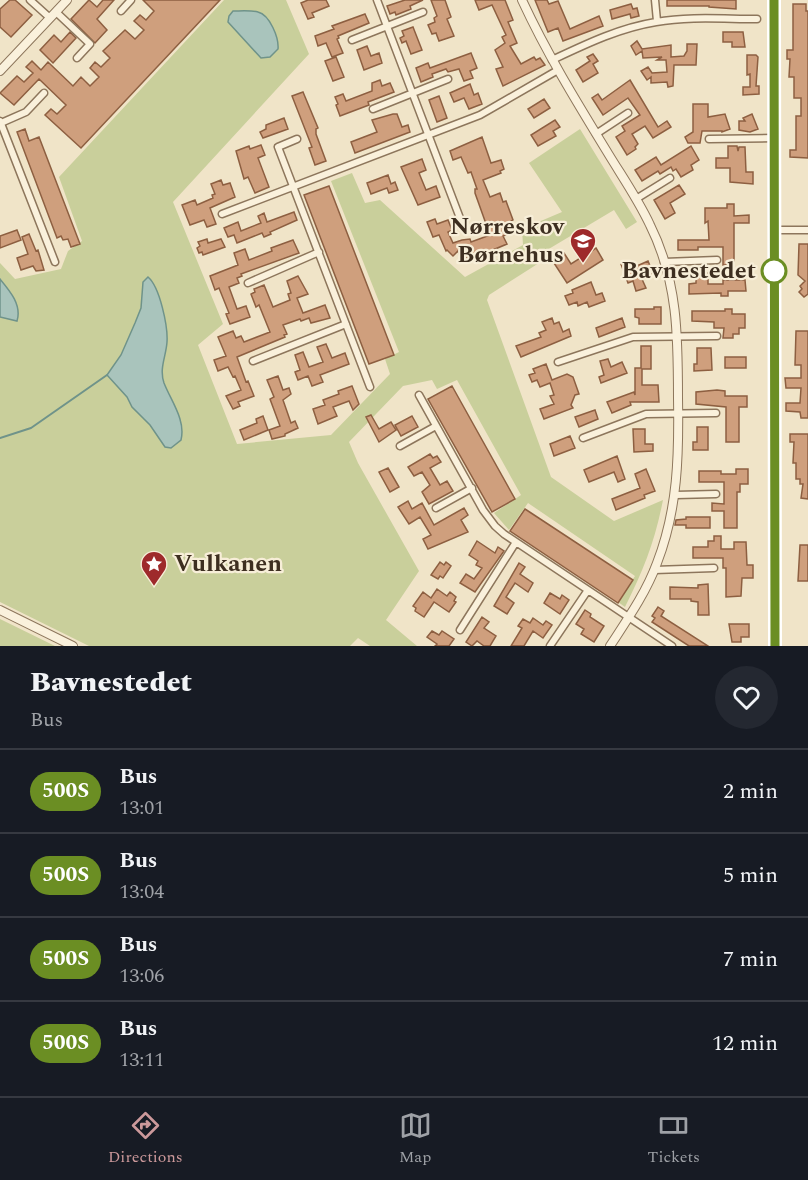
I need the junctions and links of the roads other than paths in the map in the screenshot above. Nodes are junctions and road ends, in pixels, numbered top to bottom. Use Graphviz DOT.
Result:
graph roads {
  1 [pos="30,0"];
  2 [pos="67,0"];
  3 [pos="131,0"];
  4 [pos="377,0"];
  5 [pos="522,0"];
  6 [pos="655,0"];
  7 [pos="774,0"];
  8 [pos="121,11"];
  9 [pos="423,12"];
  10 [pos="53,15"];
  11 [pos="758,19"];
  12 [pos="657,21"];
  13 [pos="387,26"];
  14 [pos="352,39"];
  15 [pos="76,58"];
  16 [pos="552,60"];
  17 [pos="558,70"];
  18 [pos="0,71"];
  19 [pos="448,79"];
  20 [pos="44,93"];
  21 [pos="412,93"];
  22 [pos="373,109"];
  23 [pos="628,113"];
  24 [pos="0,122"];
  25 [pos="428,134"];
  26 [pos="596,134"];
  27 [pos="774,138"];
  28 [pos="297,139"];
  29 [pos="710,139"];
  30 [pos="8,142"];
  31 [pos="0,145"];
  32 [pos="670,178"];
  33 [pos="293,187"];
  34 [pos="636,199"];
  35 [pos="222,214"];
  36 [pos="463,226"];
  37 [pos="773,230"];
  38 [pos="808,230"];
  39 [pos="319,252"];
  40 [pos="717,260"];
  41 [pos="664,261"];
  42 [pos="56,262"];
  43 [pos="248,283"];
  44 [pos="346,324"];
  45 [pos="678,335"];
  46 [pos="717,336"];
  47 [pos="253,361"];
  48 [pos="558,362"];
  49 [pos="370,387"];
  50 [pos="419,395"];
  51 [pos="716,413"];
  52 [pos="679,414"];
  53 [pos="436,426"];
  54 [pos="582,438"];
  55 [pos="400,446"];
  56 [pos="472,488"];
  57 [pos="716,494"];
  58 [pos="676,495"];
  59 [pos="436,508"];
  60 [pos="516,542"];
  61 [pos="714,568"];
  62 [pos="654,570"];
  63 [pos="588,590"];
  64 [pos="0,610"];
  65 [pos="628,617"];
  66 [pos="460,630"];
  67 [pos="669,645"];
  68 [pos="74,646"];
  69 [pos="550,646"];
  70 [pos="610,646"];
  71 [pos="775,646"];
  1 -- 10 [label="street"];
  2 -- 10 [label="street"];
  3 -- 8 [label="street"];
  4 -- 13 [label="street"];
  5 -- 16 [label="street"];
  6 -- 12 [label="street"];
  7 -- 27 [label="street"];
  9 -- 13 [label="street"];
  10 -- 15 [label="street"];
  10 -- 18 [label="street"];
  11 -- 12 [label="street"];
  12 -- 16 [label="street"];
  13 -- 14 [label="street"];
  13 -- 21 [label="street"];
  16 -- 17 [label="street"];
  17 -- 25 [label="street"];
  17 -- 26 [label="street"];
  19 -- 21 [label="street"];
  20 -- 24 [label="street"];
  21 -- 22 [label="street"];
  21 -- 25 [label="street"];
  23 -- 26 [label="street"];
  24 -- 30 [label="street"];
  25 -- 33 [label="street"];
  25 -- 36 [label="street"];
  26 -- 34 [label="street"];
  27 -- 29 [label="street"];
  27 -- 37 [label="street"];
  28 -- 33 [label="street"];
  30 -- 31 [label="street"];
  30 -- 42 [label="street"];
  32 -- 34 [label="street"];
  33 -- 35 [label="street"];
  33 -- 39 [label="street"];
  34 -- 41 [label="street"];
  37 -- 38 [label="street"];
  37 -- 71 [label="street"];
  39 -- 43 [label="street"];
  39 -- 44 [label="street"];
  40 -- 41 [label="street"];
  41 -- 45 [label="street"];
  44 -- 47 [label="street"];
  44 -- 49 [label="street"];
  45 -- 46 [label="street"];
  45 -- 48 [label="street"];
  45 -- 52 [label="street"];
  50 -- 53 [label="street"];
  51 -- 52 [label="street"];
  52 -- 54 [label="street"];
  52 -- 58 [label="street"];
  53 -- 55 [label="street"];
  53 -- 56 [label="street"];
  56 -- 59 [label="street"];
  56 -- 60 [label="street"];
  57 -- 58 [label="street"];
  58 -- 62 [label="street"];
  60 -- 63 [label="street"];
  60 -- 66 [label="street"];
  61 -- 62 [label="street"];
  62 -- 65 [label="street"];
  63 -- 65 [label="street"];
  63 -- 69 [label="street"];
  64 -- 68 [label="street"];
  65 -- 67 [label="street"];
  65 -- 70 [label="street"];
}
